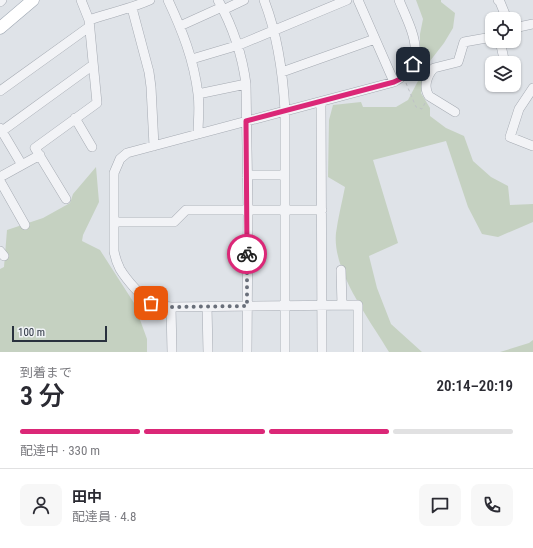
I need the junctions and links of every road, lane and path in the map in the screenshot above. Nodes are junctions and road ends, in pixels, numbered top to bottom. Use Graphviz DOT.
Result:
graph roads {
  1 [pos="2,0"];
  2 [pos="34,0"];
  3 [pos="81,0"];
  4 [pos="150,0"];
  5 [pos="168,0"];
  6 [pos="244,0"];
  7 [pos="264,0"];
  8 [pos="347,0"];
  9 [pos="358,0"];
  10 [pos="399,0"];
  11 [pos="498,0"];
  12 [pos="0,2"];
  13 [pos="221,6"];
  14 [pos="132,8"];
  15 [pos="504,12"];
  16 [pos="89,23"];
  17 [pos="533,24"];
  18 [pos="180,26"];
  19 [pos="521,27"];
  20 [pos="0,28"];
  21 [pos="275,31"];
  22 [pos="485,38"];
  23 [pos="375,39"];
  24 [pos="239,45"];
  25 [pos="192,59"];
  26 [pos="93,65"];
  27 [pos="282,72"];
  28 [pos="404,77"];
  29 [pos="394,82"];
  30 [pos="246,84"];
  31 [pos="533,88"];
  32 [pos="0,91"];
  33 [pos="198,94"];
  34 [pos="429,96"];
  35 [pos="322,102"];
  36 [pos="285,111"];
  37 [pos="455,112"];
  38 [pos="75,118"];
  39 [pos="246,121"];
  40 [pos="1,129"];
  41 [pos="198,134"];
  42 [pos="154,146"];
  43 [pos="533,146"];
  44 [pos="92,147"];
  45 [pos="40,155"];
  46 [pos="22,165"];
  47 [pos="247,175"];
  48 [pos="285,175"];
  49 [pos="0,177"];
  50 [pos="0,181"];
  51 [pos="66,199"];
  52 [pos="248,210"];
  53 [pos="285,210"];
  54 [pos="322,210"];
  55 [pos="114,222"];
  56 [pos="25,225"];
  57 [pos="341,270"];
  58 [pos="342,305"];
  59 [pos="207,306"];
  60 [pos="247,306"];
  61 [pos="285,306"];
  62 [pos="322,306"];
  63 [pos="171,307"];
  64 [pos="172,352"];
  65 [pos="208,352"];
  66 [pos="247,352"];
  67 [pos="285,352"];
  68 [pos="322,352"];
  69 [pos="358,352"];
  1 -- 12 [label="street"];
  2 -- 20 [label="main road"];
  3 -- 16 [label="street"];
  4 -- 14 [label="street"];
  5 -- 18 [label="street"];
  6 -- 13 [label="street"];
  7 -- 21 [label="street"];
  8 -- 21 [label="street"];
  9 -- 23 [label="street"];
  10 -- 28 [label="street"];
  11 -- 15 [label="street"];
  13 -- 18 [label="street"];
  13 -- 24 [label="street"];
  14 -- 16 [label="street"];
  14 -- 42 [label="street"];
  16 -- 26 [label="street"];
  16 -- 32 [label="street"];
  17 -- 19 [label="street"];
  18 -- 25 [label="street"];
  21 -- 24 [label="street"];
  21 -- 27 [label="street"];
  22 -- 34 [label="street"];
  23 -- 27 [label="street"];
  23 -- 29 [label="street"];
  24 -- 25 [label="street"];
  24 -- 30 [label="street"];
  25 -- 33 [label="street"];
  26 -- 38 [label="street"];
  26 -- 40 [label="street"];
  27 -- 36 [label="street"];
  28 -- 29 [label="street"];
  28 -- 34 [label="path"];
  29 -- 35 [label="street"];
  30 -- 33 [label="street"];
  30 -- 39 [label="street"];
  31 -- 43 [label="street"];
  33 -- 41 [label="street"];
  34 -- 37 [label="street"];
  35 -- 36 [label="street"];
  35 -- 54 [label="street"];
  36 -- 39 [label="street"];
  36 -- 48 [label="street"];
  38 -- 44 [label="street"];
  38 -- 45 [label="street"];
  39 -- 41 [label="street"];
  39 -- 47 [label="street"];
  40 -- 46 [label="street"];
  41 -- 42 [label="street"];
  42 -- 55 [label="street"];
  45 -- 46 [label="street"];
  45 -- 51 [label="street"];
  46 -- 49 [label="street"];
  47 -- 48 [label="street"];
  47 -- 52 [label="street"];
  48 -- 53 [label="street"];
  50 -- 56 [label="street"];
  52 -- 53 [label="street"];
  52 -- 55 [label="street"];
  52 -- 60 [label="street"];
  53 -- 54 [label="street"];
  53 -- 61 [label="street"];
  54 -- 62 [label="street"];
  55 -- 63 [label="street"];
  57 -- 58 [label="street"];
  58 -- 62 [label="street"];
  58 -- 69 [label="street"];
  59 -- 60 [label="street"];
  59 -- 63 [label="street"];
  59 -- 65 [label="street"];
  60 -- 61 [label="street"];
  60 -- 66 [label="street"];
  61 -- 62 [label="street"];
  61 -- 67 [label="street"];
  62 -- 68 [label="street"];
  63 -- 64 [label="street"];
}
